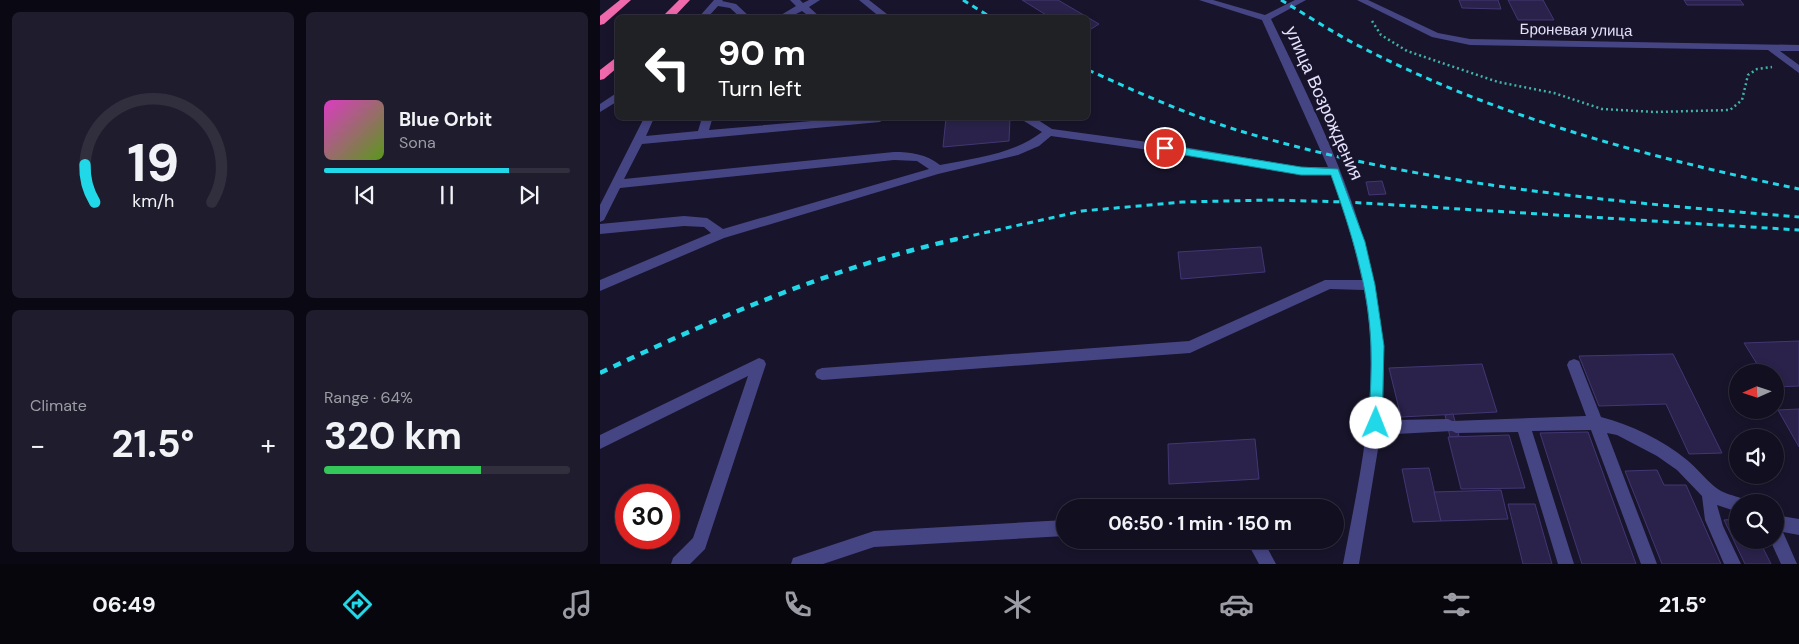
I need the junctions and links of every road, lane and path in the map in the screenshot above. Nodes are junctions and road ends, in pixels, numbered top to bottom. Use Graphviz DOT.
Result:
graph roads {
  1 [pos="626,0"];
  2 [pos="685,0"];
  3 [pos="794,0"];
  4 [pos="816,0"];
  5 [pos="863,0"];
  6 [pos="1203,0"];
  7 [pos="1302,0"];
  8 [pos="1361,0"];
  9 [pos="718,2"];
  10 [pos="1372,5"];
  11 [pos="803,6"];
  12 [pos="669,15"];
  13 [pos="705,15"];
  14 [pos="744,15"];
  15 [pos="786,15"];
  16 [pos="814,15"];
  17 [pos="884,15"];
  18 [pos="1266,18"];
  19 [pos="600,22"];
  20 [pos="1771,48"];
  21 [pos="1799,48"];
  22 [pos="615,63"];
  23 [pos="1796,67"];
  24 [pos="600,76"];
  25 [pos="615,97"];
  26 [pos="600,109"];
  27 [pos="648,120"];
  28 [pos="707,120"];
  29 [pos="827,120"];
  30 [pos="1031,120"];
  31 [pos="779,122"];
  32 [pos="1049,132"];
  33 [pos="702,134"];
  34 [pos="638,140"];
  35 [pos="938,170"];
  36 [pos="1335,172"];
  37 [pos="616,184"];
  38 [pos="600,217"];
  39 [pos="600,229"];
  40 [pos="721,234"];
  41 [pos="1370,285"];
  42 [pos="600,286"];
  43 [pos="1574,365"];
  44 [pos="822,374"];
  45 [pos="1376,423"];
  46 [pos="1596,423"];
  47 [pos="1523,425"];
  48 [pos="600,442"];
  49 [pos="1710,493"];
  50 [pos="1729,502"];
  51 [pos="1784,524"];
  52 [pos="1799,527"];
  53 [pos="1056,529"];
  54 [pos="1259,549"];
  55 [pos="1782,549"];
  56 [pos="679,564"];
  57 [pos="799,564"];
  58 [pos="1268,564"];
  59 [pos="1351,564"];
  60 [pos="1566,564"];
  61 [pos="1650,564"];
  62 [pos="1733,564"];
  63 [pos="1789,564"];
  1 -- 19 [label="highway"];
  2 -- 12 [label="highway"];
  3 -- 11 [label="street"];
  4 -- 11 [label="street"];
  5 -- 17 [label="street"];
  6 -- 18 [label="street, улица Возрождения"];
  7 -- 18 [label="street"];
  8 -- 10 [label="street, Броневая улица"];
  9 -- 13 [label="street"];
  9 -- 14 [label="street"];
  10 -- 20 [label="street, Броневая улица"];
  10 -- 23 [label="path"];
  11 -- 15 [label="street"];
  11 -- 16 [label="street"];
  18 -- 36 [label="street, улица Возрождения"];
  20 -- 21 [label="street, Броневая улица"];
  20 -- 23 [label="street"];
  22 -- 24 [label="highway"];
  25 -- 26 [label="street"];
  27 -- 34 [label="street"];
  28 -- 33 [label="street"];
  29 -- 31 [label="street"];
  30 -- 32 [label="street"];
  31 -- 33 [label="street"];
  32 -- 35 [label="street"];
  32 -- 36 [label="street"];
  33 -- 34 [label="street"];
  34 -- 37 [label="street"];
  35 -- 37 [label="street"];
  35 -- 40 [label="street"];
  36 -- 41 [label="street, улица Возрождения"];
  37 -- 38 [label="street"];
  39 -- 40 [label="street"];
  40 -- 42 [label="street"];
  41 -- 44 [label="street"];
  41 -- 45 [label="street, улица Возрождения"];
  43 -- 46 [label="street"];
  45 -- 47 [label="street"];
  45 -- 59 [label="street, улица Возрождения"];
  46 -- 47 [label="street"];
  46 -- 49 [label="street"];
  46 -- 61 [label="street"];
  47 -- 60 [label="street"];
  48 -- 56 [label="street"];
  49 -- 50 [label="street"];
  49 -- 62 [label="street"];
  51 -- 52 [label="street"];
  53 -- 57 [label="street"];
  54 -- 58 [label="street"];
  55 -- 63 [label="street"];
}
